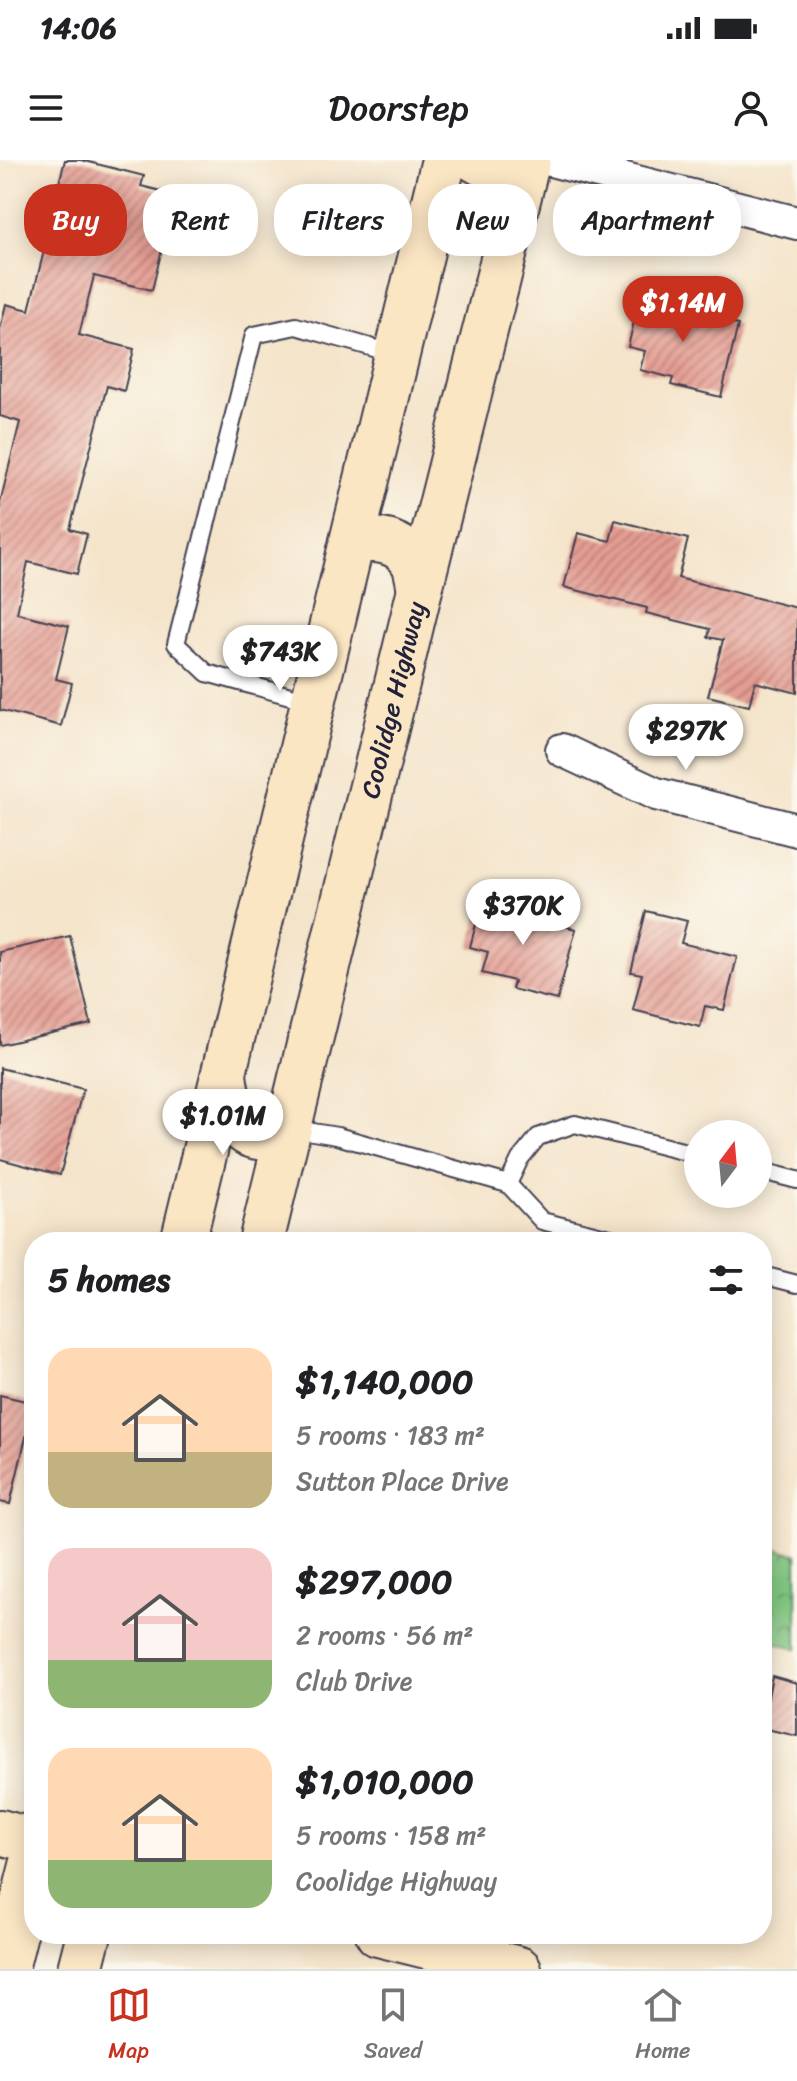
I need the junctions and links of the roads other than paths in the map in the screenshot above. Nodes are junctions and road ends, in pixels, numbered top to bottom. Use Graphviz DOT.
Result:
graph roads {
  1 [pos="444,160"];
  2 [pos="476,160"];
  3 [pos="525,160"];
  4 [pos="551,160"];
  5 [pos="797,223"];
  6 [pos="397,355"];
  7 [pos="352,542"];
  8 [pos="420,589"];
  9 [pos="313,703"];
  10 [pos="562,750"];
  11 [pos="797,830"];
  12 [pos="224,1075"];
  13 [pos="289,1128"];
  14 [pos="684,1151"];
  15 [pos="772,1174"];
  16 [pos="797,1180"];
  17 [pos="508,1184"];
  18 [pos="185,1232"];
  19 [pos="263,1232"];
  20 [pos="586,1232"];
  21 [pos="772,1278"];
  22 [pos="797,1284"];
  23 [pos="0,1832"];
  24 [pos="24,1838"];
  25 [pos="24,1898"];
  26 [pos="86,1944"];
  27 [pos="438,1944"];
  28 [pos="505,1955"];
  29 [pos="6,1969"];
  30 [pos="80,1969"];
  1 -- 6 [label="main road"];
  2 -- 3 [label="main road"];
  3 -- 8 [label="main road, Coolidge Highway"];
  4 -- 5 [label="street"];
  6 -- 7 [label="main road"];
  6 -- 9 [label="lane"];
  7 -- 8 [label="main road"];
  7 -- 9 [label="main road"];
  8 -- 13 [label="main road, Coolidge Highway"];
  9 -- 12 [label="main road"];
  10 -- 11 [label="street"];
  12 -- 13 [label="main road"];
  12 -- 18 [label="main road"];
  13 -- 17 [label="lane"];
  13 -- 19 [label="main road, Coolidge Highway"];
  14 -- 17 [label="lane"];
  15 -- 16 [label="lane"];
  17 -- 20 [label="lane"];
  21 -- 22 [label="lane"];
  23 -- 24 [label="main road"];
  25 -- 29 [label="main road"];
  26 -- 30 [label="main road"];
  27 -- 28 [label="main road"];
}
